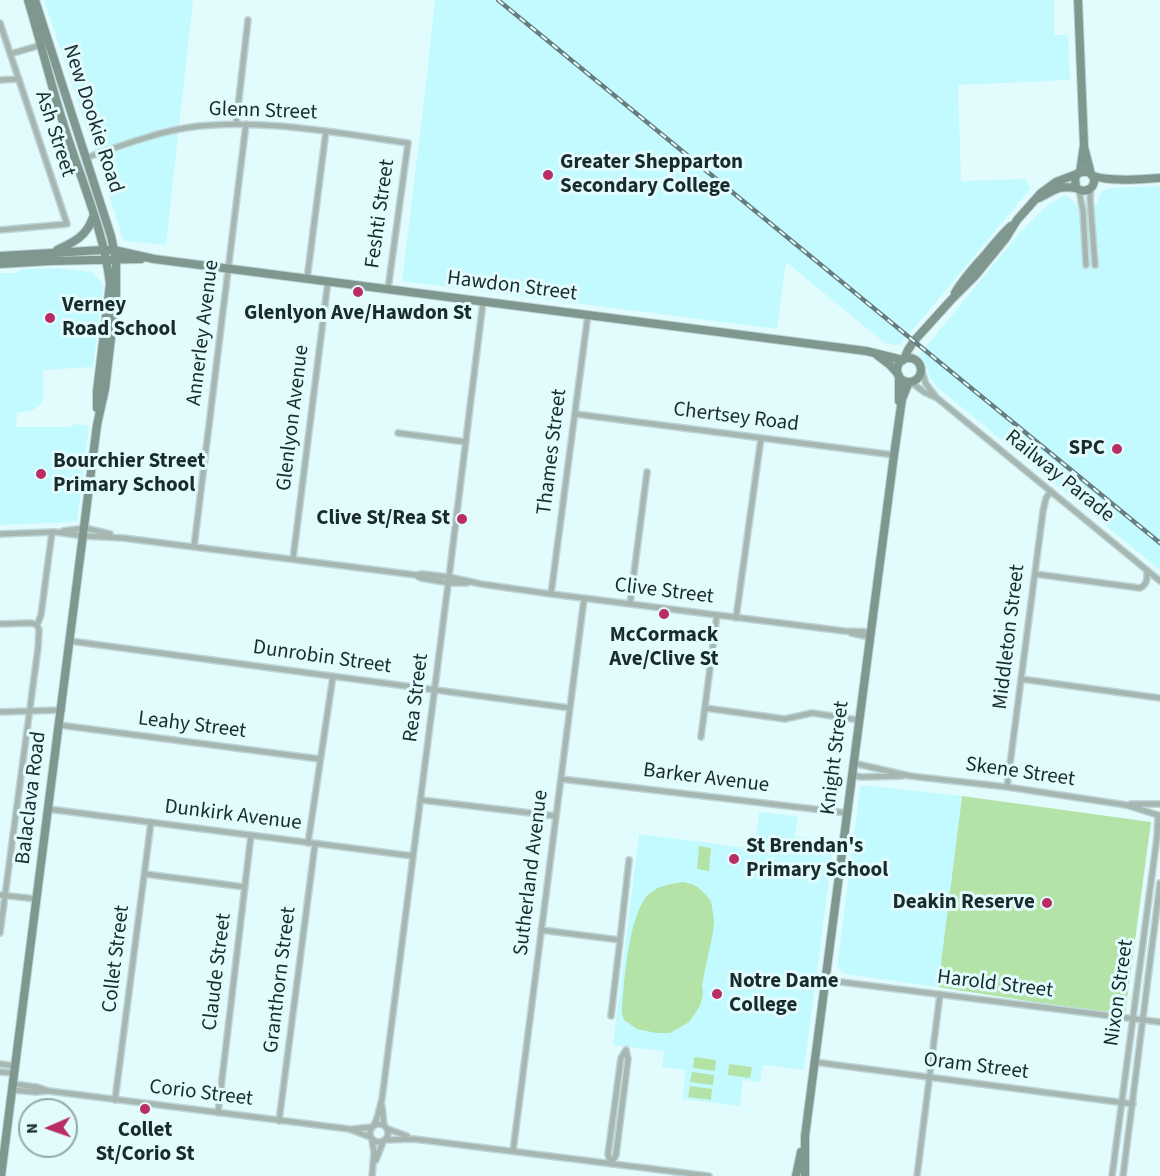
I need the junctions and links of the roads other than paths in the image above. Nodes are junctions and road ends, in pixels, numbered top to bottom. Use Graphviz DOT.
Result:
graph roads {
  1 [pos="27,0"];
  2 [pos="35,0"];
  3 [pos="1078,0"];
  4 [pos="248,20"];
  5 [pos="0,23"];
  6 [pos="44,45"];
  7 [pos="10,54"];
  8 [pos="19,79"];
  9 [pos="0,80"];
  10 [pos="236,124"];
  11 [pos="246,124"];
  12 [pos="326,131"];
  13 [pos="408,143"];
  14 [pos="1084,146"];
  15 [pos="85,158"];
  16 [pos="1079,173"];
  17 [pos="1092,175"];
  18 [pos="1160,178"];
  19 [pos="1120,179"];
  20 [pos="1092,187"];
  21 [pos="1078,189"];
  22 [pos="1033,202"];
  23 [pos="93,216"];
  24 [pos="0,230"];
  25 [pos="103,250"];
  26 [pos="114,250"];
  27 [pos="50,253"];
  28 [pos="0,256"];
  29 [pos="154,259"];
  30 [pos="105,260"];
  31 [pos="116,260"];
  32 [pos="0,264"];
  33 [pos="1086,265"];
  34 [pos="1095,265"];
  35 [pos="228,268"];
  36 [pos="307,279"];
  37 [pos="328,281"];
  38 [pos="388,289"];
  39 [pos="483,302"];
  40 [pos="588,315"];
  41 [pos="925,330"];
  42 [pos="866,351"];
  43 [pos="904,359"];
  44 [pos="918,363"];
  45 [pos="899,375"];
  46 [pos="910,382"];
  47 [pos="937,398"];
  48 [pos="575,414"];
  49 [pos="898,421"];
  50 [pos="97,425"];
  51 [pos="398,433"];
  52 [pos="761,438"];
  53 [pos="466,442"];
  54 [pos="894,455"];
  55 [pos="647,472"];
  56 [pos="1051,491"];
  57 [pos="53,532"];
  58 [pos="84,532"];
  59 [pos="0,534"];
  60 [pos="194,547"];
  61 [pos="292,560"];
  62 [pos="1147,570"];
  63 [pos="1035,574"];
  64 [pos="449,580"];
  65 [pos="1160,581"];
  66 [pos="551,594"];
  67 [pos="584,598"];
  68 [pos="630,604"];
  69 [pos="717,615"];
  70 [pos="736,618"];
  71 [pos="0,624"];
  72 [pos="37,626"];
  73 [pos="870,634"];
  74 [pos="70,641"];
  75 [pos="333,676"];
  76 [pos="1022,680"];
  77 [pos="435,690"];
  78 [pos="1160,698"];
  79 [pos="570,708"];
  80 [pos="705,708"];
  81 [pos="62,710"];
  82 [pos="30,711"];
  83 [pos="0,712"];
  84 [pos="859,720"];
  85 [pos="59,725"];
  86 [pos="701,737"];
  87 [pos="320,759"];
  88 [pos="853,763"];
  89 [pos="852,776"];
  90 [pos="910,776"];
  91 [pos="561,779"];
  92 [pos="1007,788"];
  93 [pos="421,800"];
  94 [pos="1160,803"];
  95 [pos="1126,804"];
  96 [pos="48,809"];
  97 [pos="847,813"];
  98 [pos="556,816"];
  99 [pos="1159,816"];
  100 [pos="151,822"];
  101 [pos="251,835"];
  102 [pos="311,843"];
  103 [pos="413,856"];
  104 [pos="629,860"];
  105 [pos="145,874"];
  106 [pos="1160,883"];
  107 [pos="244,887"];
  108 [pos="2,895"];
  109 [pos="37,899"];
  110 [pos="541,930"];
  111 [pos="0,933"];
  112 [pos="620,940"];
  113 [pos="825,980"];
  114 [pos="940,994"];
  115 [pos="611,1016"];
  116 [pos="1133,1019"];
  117 [pos="1142,1020"];
  118 [pos="1160,1022"];
  119 [pos="814,1062"];
  120 [pos="0,1064"];
  121 [pos="15,1069"];
  122 [pos="0,1072"];
  123 [pos="930,1077"];
  124 [pos="12,1087"];
  125 [pos="382,1099"];
  126 [pos="115,1100"];
  127 [pos="1122,1102"];
  128 [pos="1133,1104"];
  129 [pos="218,1113"];
  130 [pos="279,1121"];
  131 [pos="373,1126"];
  132 [pos="386,1127"];
  133 [pos="349,1130"];
  134 [pos="805,1136"];
  135 [pos="371,1138"];
  136 [pos="414,1138"];
  137 [pos="384,1141"];
  138 [pos="513,1151"];
  139 [pos="611,1164"];
  140 [pos="1,1171"];
  141 [pos="373,1173"];
  142 [pos="709,1176"];
  143 [pos="796,1176"];
  144 [pos="805,1176"];
  145 [pos="917,1176"];
  146 [pos="1112,1176"];
  147 [pos="1123,1176"];
  1 -- 6 [label="street, New Dookie Road"];
  2 -- 6 [label="street, New Dookie Road"];
  3 -- 14 [label="street"];
  4 -- 10 [label="street"];
  5 -- 7 [label="street, Ash Street"];
  6 -- 7 [label="street"];
  6 -- 15 [label="street, New Dookie Road"];
  6 -- 23 [label="street, New Dookie Road"];
  7 -- 8 [label="street, Ash Street"];
  8 -- 9 [label="street"];
  8 -- 24 [label="street, Ash Street"];
  10 -- 11 [label="street, Glenn Street"];
  10 -- 15 [label="street, Glenn Street"];
  11 -- 12 [label="street, Glenn Street"];
  11 -- 35 [label="street, Annerley Avenue"];
  12 -- 13 [label="street, Glenn Street"];
  12 -- 36 [label="street"];
  13 -- 38 [label="street, Feshti Street"];
  14 -- 16 [label="street"];
  14 -- 17 [label="street"];
  15 -- 26 [label="street, New Dookie Road"];
  16 -- 17 [label="street"];
  16 -- 21 [label="street"];
  16 -- 22 [label="street"];
  17 -- 19 [label="street"];
  17 -- 20 [label="street"];
  18 -- 19 [label="street"];
  19 -- 20 [label="street"];
  20 -- 21 [label="street"];
  20 -- 34 [label="street"];
  21 -- 22 [label="street"];
  21 -- 33 [label="street"];
  22 -- 41 [label="street"];
  23 -- 25 [label="street, New Dookie Road"];
  23 -- 27 [label="street"];
  25 -- 26 [label="street, Hawdon Street"];
  25 -- 27 [label="street, Hawdon Street"];
  25 -- 30 [label="street, New Dookie Road"];
  26 -- 29 [label="street, Hawdon Street"];
  26 -- 31 [label="street, New Dookie Road"];
  27 -- 28 [label="street, Hawdon Street"];
  29 -- 31 [label="street, Hawdon Street"];
  29 -- 35 [label="street, Hawdon Street"];
  30 -- 31 [label="street, Hawdon Street"];
  30 -- 32 [label="street, Hawdon Street"];
  30 -- 50 [label="street, Balaclava Road"];
  31 -- 50 [label="street, Balaclava Road"];
  35 -- 36 [label="street, Hawdon Street"];
  35 -- 60 [label="street, Annerley Avenue"];
  36 -- 37 [label="street, Hawdon Street"];
  37 -- 38 [label="street, Hawdon Street"];
  37 -- 61 [label="street, Glenlyon Avenue"];
  38 -- 39 [label="street, Hawdon Street"];
  39 -- 40 [label="street, Hawdon Street"];
  39 -- 53 [label="street, Rea Street"];
  40 -- 42 [label="street, Hawdon Street"];
  40 -- 48 [label="street, Thames Street"];
  41 -- 43 [label="street"];
  41 -- 44 [label="street"];
  42 -- 43 [label="street, Hawdon Street"];
  42 -- 45 [label="street, Hawdon Street"];
  43 -- 44 [label="street"];
  43 -- 45 [label="street"];
  44 -- 46 [label="street"];
  44 -- 47 [label="street, Railway Parade"];
  45 -- 46 [label="street"];
  45 -- 49 [label="street, Knight Street"];
  46 -- 47 [label="street, Railway Parade"];
  46 -- 49 [label="street, Knight Street"];
  47 -- 56 [label="street, Railway Parade"];
  48 -- 52 [label="street, Chertsey Road"];
  48 -- 66 [label="street, Thames Street"];
  49 -- 54 [label="street, Knight Street"];
  50 -- 58 [label="street, Balaclava Road"];
  51 -- 53 [label="street"];
  52 -- 54 [label="street, Chertsey Road"];
  52 -- 70 [label="street"];
  53 -- 64 [label="street, Rea Street"];
  54 -- 73 [label="street, Knight Street"];
  55 -- 68 [label="street"];
  56 -- 62 [label="street, Railway Parade"];
  56 -- 63 [label="street, Middleton Street"];
  57 -- 58 [label="street, Clive Street"];
  57 -- 59 [label="street, Clive Street"];
  57 -- 72 [label="street, Balaclava Road"];
  58 -- 60 [label="street, Clive Street"];
  58 -- 74 [label="street, Balaclava Road"];
  60 -- 61 [label="street, Clive Street"];
  61 -- 64 [label="street, Clive Street"];
  62 -- 63 [label="street"];
  62 -- 65 [label="street, Railway Parade"];
  63 -- 76 [label="street, Middleton Street"];
  64 -- 66 [label="street, Clive Street"];
  64 -- 77 [label="street, Rea Street"];
  66 -- 67 [label="street, Clive Street"];
  67 -- 68 [label="street, Clive Street"];
  67 -- 79 [label="street, Sutherland Avenue"];
  68 -- 69 [label="street, Clive Street"];
  69 -- 70 [label="street, Clive Street"];
  69 -- 80 [label="street"];
  70 -- 73 [label="street, Clive Street"];
  71 -- 72 [label="street"];
  72 -- 82 [label="street, Balaclava Road"];
  73 -- 84 [label="street, Knight Street"];
  74 -- 75 [label="street, Dunrobin Street"];
  74 -- 81 [label="street, Balaclava Road"];
  75 -- 77 [label="street, Dunrobin Street"];
  75 -- 87 [label="street, Granthorn Street"];
  76 -- 78 [label="street"];
  76 -- 92 [label="street, Middleton Street"];
  77 -- 79 [label="street, Dunrobin Street"];
  77 -- 93 [label="street, Rea Street"];
  79 -- 91 [label="street, Sutherland Avenue"];
  80 -- 84 [label="street"];
  80 -- 86 [label="street"];
  81 -- 82 [label="street"];
  81 -- 85 [label="street, Balaclava Road"];
  82 -- 83 [label="street"];
  82 -- 108 [label="street, Balaclava Road"];
  84 -- 88 [label="street, Knight Street"];
  85 -- 87 [label="street, Leahy Street"];
  85 -- 96 [label="street, Balaclava Road"];
  87 -- 102 [label="street, Granthorn Street"];
  88 -- 89 [label="street, Knight Street"];
  88 -- 90 [label="street, Skene Street"];
  89 -- 90 [label="street, Skene Street"];
  89 -- 97 [label="street, Knight Street"];
  90 -- 92 [label="street, Skene Street"];
  91 -- 97 [label="street, Barker Avenue"];
  91 -- 98 [label="street, Sutherland Avenue"];
  92 -- 95 [label="street, Skene Street"];
  93 -- 98 [label="street"];
  93 -- 103 [label="street, Rea Street"];
  94 -- 95 [label="street, Skene Street"];
  94 -- 99 [label="street, Nixon Street"];
  95 -- 99 [label="street, Skene Street"];
  96 -- 100 [label="street, Dunkirk Avenue"];
  96 -- 109 [label="street, Balaclava Road"];
  97 -- 113 [label="street, Knight Street"];
  98 -- 110 [label="street, Sutherland Avenue"];
  99 -- 116 [label="street, Nixon Street"];
  100 -- 101 [label="street, Dunkirk Avenue"];
  100 -- 105 [label="street, Collet Street"];
  101 -- 102 [label="street, Dunkirk Avenue"];
  101 -- 107 [label="street, Claude Street"];
  102 -- 103 [label="street, Dunkirk Avenue"];
  102 -- 130 [label="street, Granthorn Street"];
  103 -- 125 [label="street, Rea Street"];
  104 -- 112 [label="street"];
  105 -- 107 [label="street"];
  105 -- 126 [label="street, Collet Street"];
  106 -- 117 [label="street, Nixon Street"];
  107 -- 129 [label="street, Claude Street"];
  108 -- 109 [label="street"];
  108 -- 111 [label="street, Balaclava Road"];
  109 -- 121 [label="street, Balaclava Road"];
  110 -- 112 [label="street"];
  110 -- 138 [label="street, Sutherland Avenue"];
  112 -- 115 [label="street"];
  113 -- 114 [label="street, Harold Street"];
  113 -- 119 [label="street, Knight Street"];
  114 -- 116 [label="street, Harold Street"];
  114 -- 123 [label="street"];
  116 -- 117 [label="street, Harold Street"];
  116 -- 127 [label="street, Nixon Street"];
  117 -- 118 [label="street, Harold Street"];
  117 -- 128 [label="street, Nixon Street"];
  119 -- 123 [label="street, Oram Street"];
  119 -- 134 [label="street, Knight Street"];
  120 -- 121 [label="street"];
  121 -- 122 [label="street"];
  121 -- 124 [label="street, Balaclava Road"];
  123 -- 127 [label="street, Oram Street"];
  123 -- 145 [label="street"];
  124 -- 126 [label="street, Corio Street"];
  124 -- 140 [label="street, Balaclava Road"];
  125 -- 131 [label="street, Rea Street"];
  125 -- 132 [label="street, Rea Street"];
  126 -- 129 [label="street, Corio Street"];
  127 -- 128 [label="street, Oram Street"];
  127 -- 146 [label="street, Nixon Street"];
  128 -- 147 [label="street, Nixon Street"];
  129 -- 130 [label="street, Corio Street"];
  130 -- 133 [label="street, Corio Street"];
  131 -- 132 [label="street"];
  131 -- 133 [label="street, Corio Street"];
  131 -- 135 [label="street"];
  132 -- 136 [label="street"];
  132 -- 137 [label="street"];
  133 -- 135 [label="street, Corio Street"];
  134 -- 143 [label="street, Knight Street"];
  134 -- 144 [label="street, Knight Street"];
  135 -- 137 [label="street"];
  135 -- 141 [label="street"];
  136 -- 137 [label="street"];
  136 -- 138 [label="street"];
  137 -- 141 [label="street"];
  138 -- 139 [label="street"];
  139 -- 139 [label="street"];
  139 -- 142 [label="street"];
}
